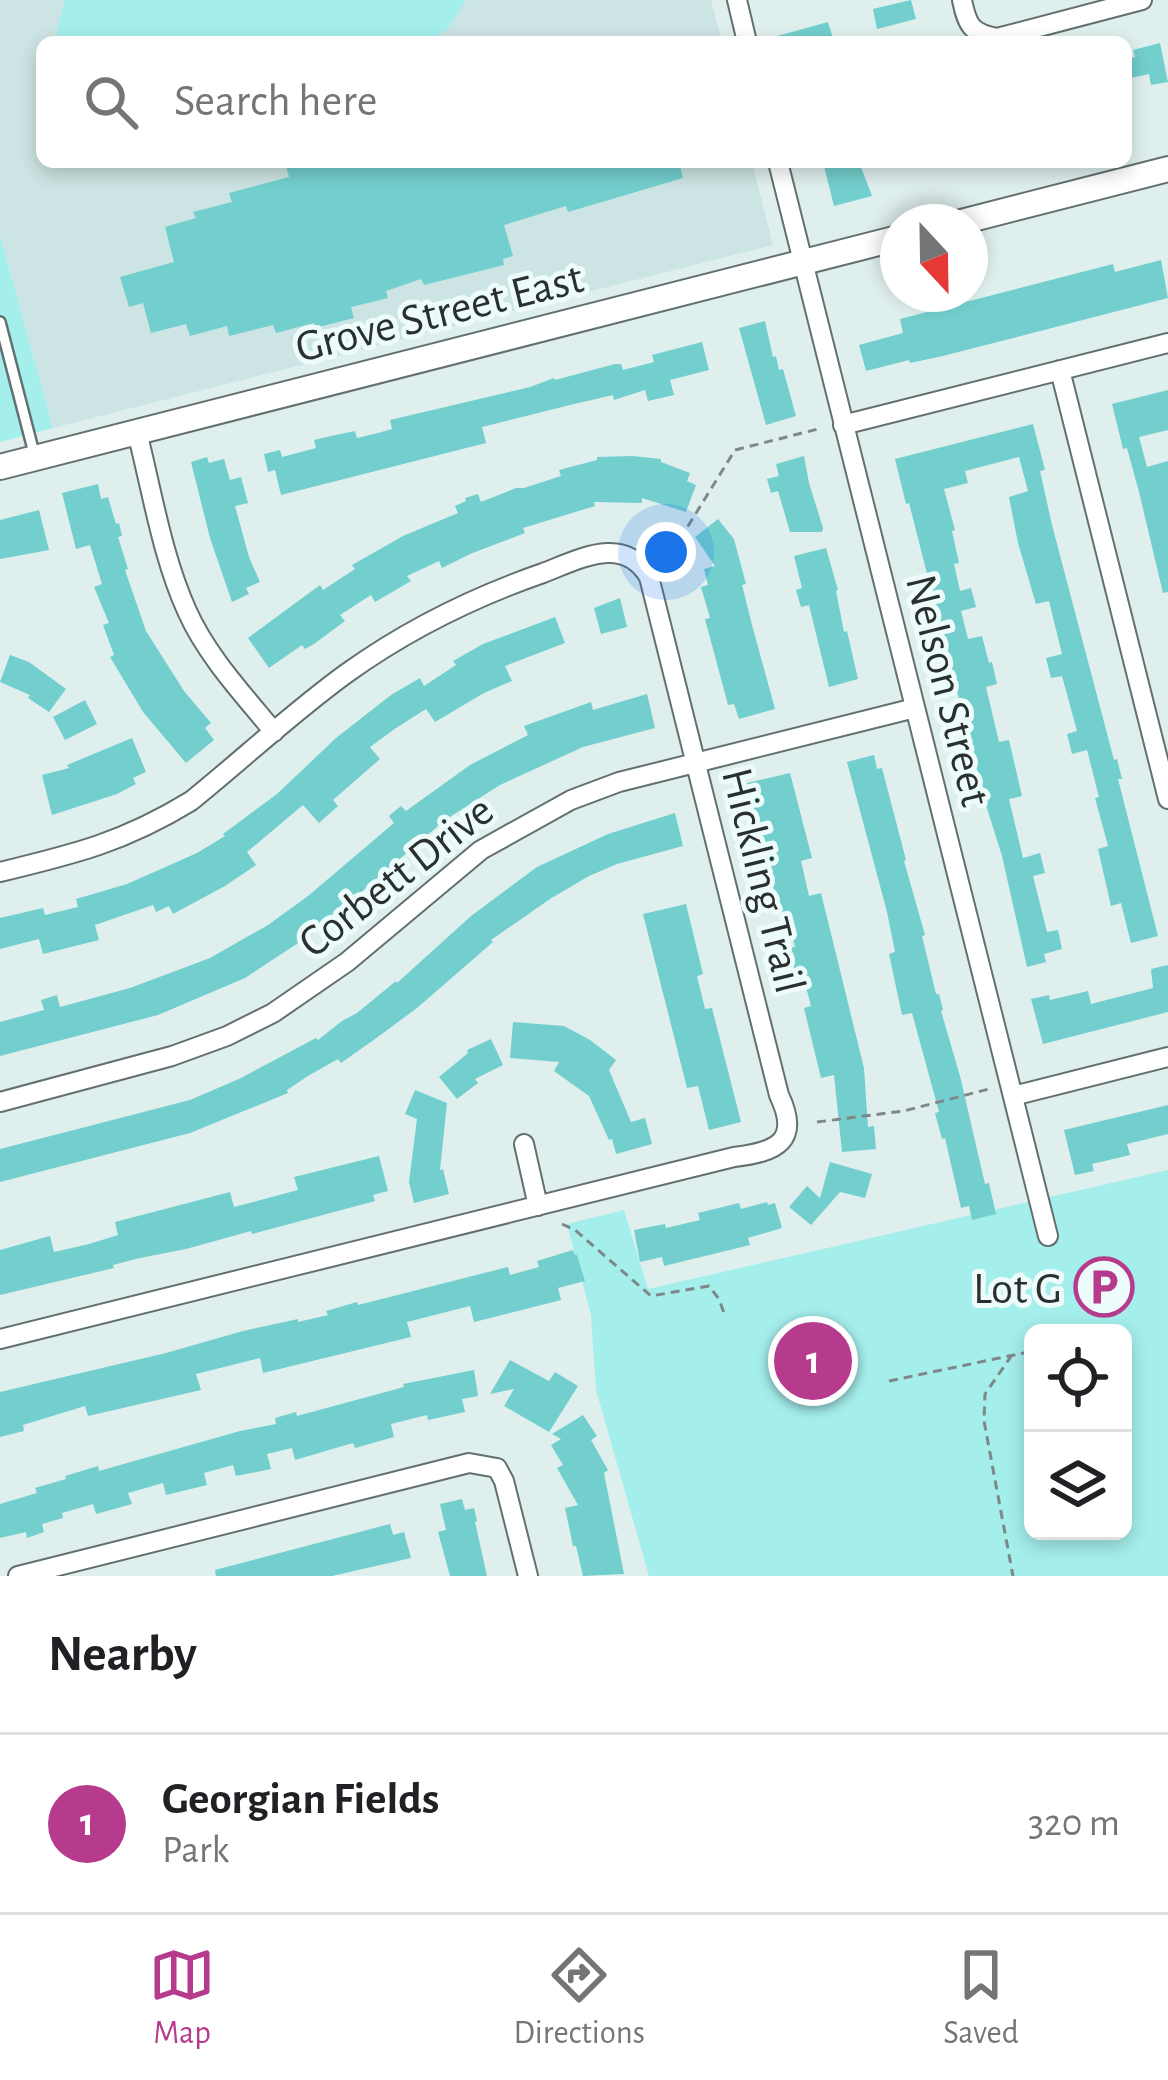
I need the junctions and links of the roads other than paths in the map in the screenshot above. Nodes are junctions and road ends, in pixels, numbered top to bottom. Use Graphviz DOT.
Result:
graph roads {
  1 [pos="736,0"];
  2 [pos="962,0"];
  3 [pos="1142,0"];
  4 [pos="745,36"];
  5 [pos="988,36"];
  6 [pos="1005,36"];
  7 [pos="780,168"];
  8 [pos="1168,169"];
  9 [pos="988,215"];
  10 [pos="880,243"];
  11 [pos="803,262"];
  12 [pos="0,322"];
  13 [pos="1168,343"];
  14 [pos="1060,370"];
  15 [pos="843,424"];
  16 [pos="136,432"];
  17 [pos="35,458"];
  18 [pos="0,467"];
  19 [pos="914,708"];
  20 [pos="274,732"];
  21 [pos="695,763"];
  22 [pos="1168,799"];
  23 [pos="2,865"];
  24 [pos="1168,1057"];
  25 [pos="1013,1096"];
  26 [pos="0,1102"];
  27 [pos="524,1144"];
  28 [pos="538,1206"];
  29 [pos="1048,1236"];
  30 [pos="0,1340"];
  31 [pos="18,1576"];
  32 [pos="528,1576"];
  1 -- 4 [label="street"];
  2 -- 5 [label="street"];
  3 -- 6 [label="street"];
  7 -- 11 [label="street, Nelson Street"];
  8 -- 9 [label="street"];
  10 -- 11 [label="street, Grove Street East"];
  11 -- 15 [label="street, Nelson Street"];
  11 -- 16 [label="street, Grove Street East"];
  12 -- 17 [label="lane"];
  13 -- 14 [label="street"];
  14 -- 15 [label="street"];
  14 -- 22 [label="street"];
  15 -- 19 [label="street, Nelson Street"];
  16 -- 17 [label="street, Grove Street East"];
  16 -- 20 [label="street"];
  17 -- 18 [label="street, Grove Street East"];
  19 -- 21 [label="street, Corbett Drive"];
  19 -- 25 [label="street, Nelson Street"];
  20 -- 21 [label="street, Hickling Trail"];
  20 -- 23 [label="street, Hickling Trail"];
  21 -- 26 [label="street, Corbett Drive"];
  21 -- 28 [label="street, Hickling Trail"];
  24 -- 25 [label="street"];
  25 -- 29 [label="street, Nelson Street"];
  27 -- 28 [label="street"];
  28 -- 30 [label="street, Hickling Trail"];
  31 -- 32 [label="street"];
}
